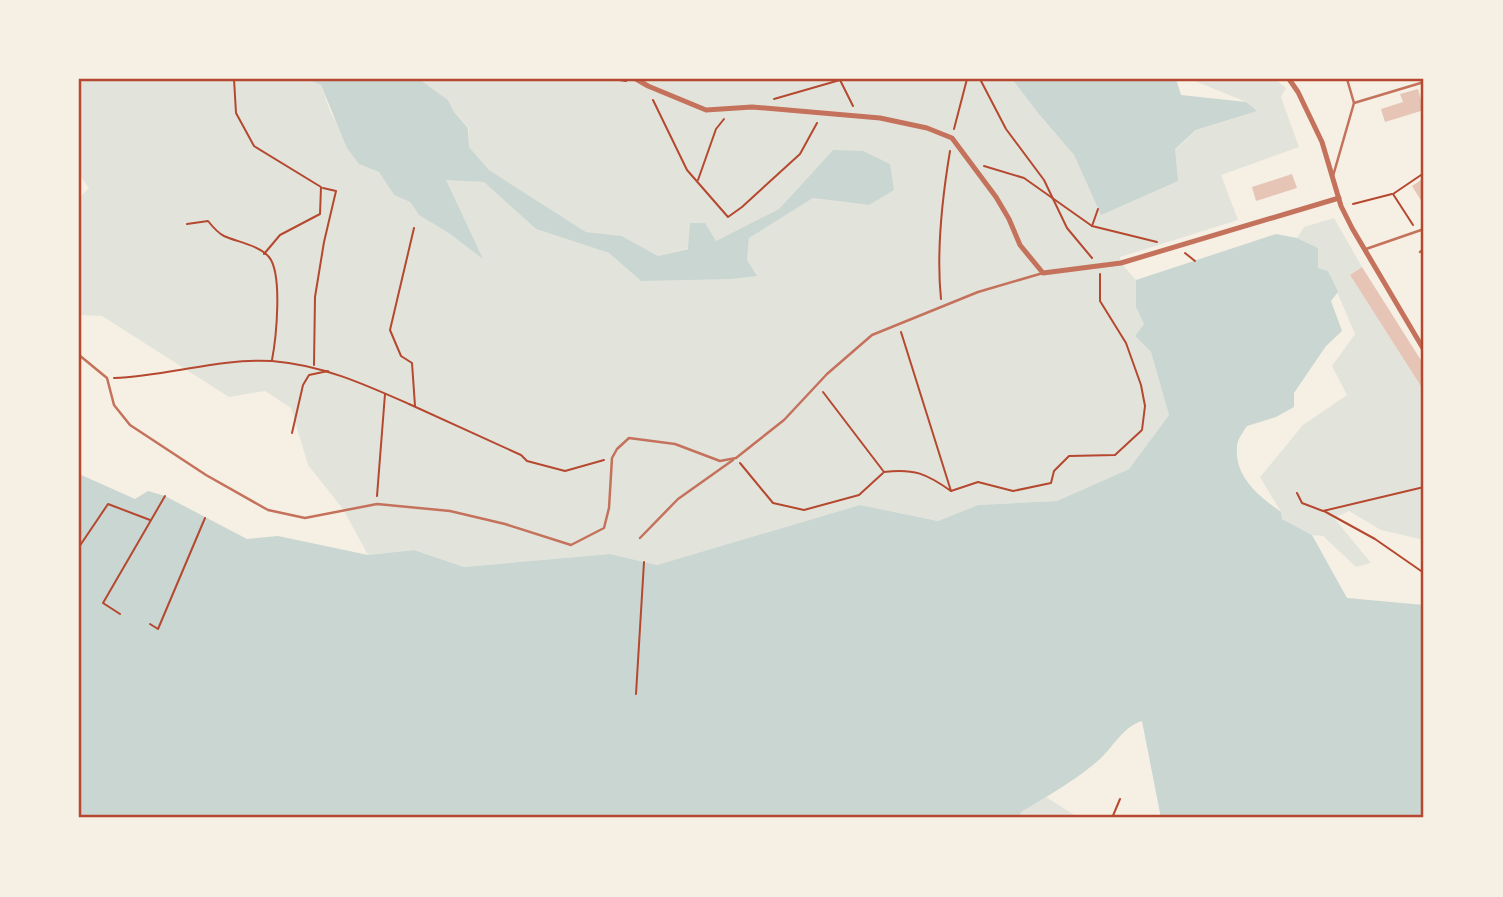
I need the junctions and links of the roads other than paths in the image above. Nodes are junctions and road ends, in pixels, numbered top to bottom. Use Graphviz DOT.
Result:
graph roads {
  1 [pos="636,79"];
  2 [pos="1289,79"];
  3 [pos="1347,79"];
  4 [pos="1424,82"];
  5 [pos="1354,103"];
  6 [pos="1333,176"];
  7 [pos="1339,198"];
  8 [pos="1424,229"];
  9 [pos="1366,249"];
  10 [pos="1043,273"];
  11 [pos="1424,350"];
  12 [pos="79,355"];
  13 [pos="736,458"];
  14 [pos="640,538"];
  1 -- 10 [label="street"];
  2 -- 6 [label="street"];
  3 -- 5 [label="lane"];
  4 -- 5 [label="lane"];
  5 -- 6 [label="lane"];
  6 -- 7 [label="street"];
  7 -- 9 [label="street"];
  7 -- 10 [label="street"];
  8 -- 9 [label="lane"];
  9 -- 11 [label="street"];
  10 -- 13 [label="lane"];
  12 -- 13 [label="lane"];
  13 -- 14 [label="lane"];
}
